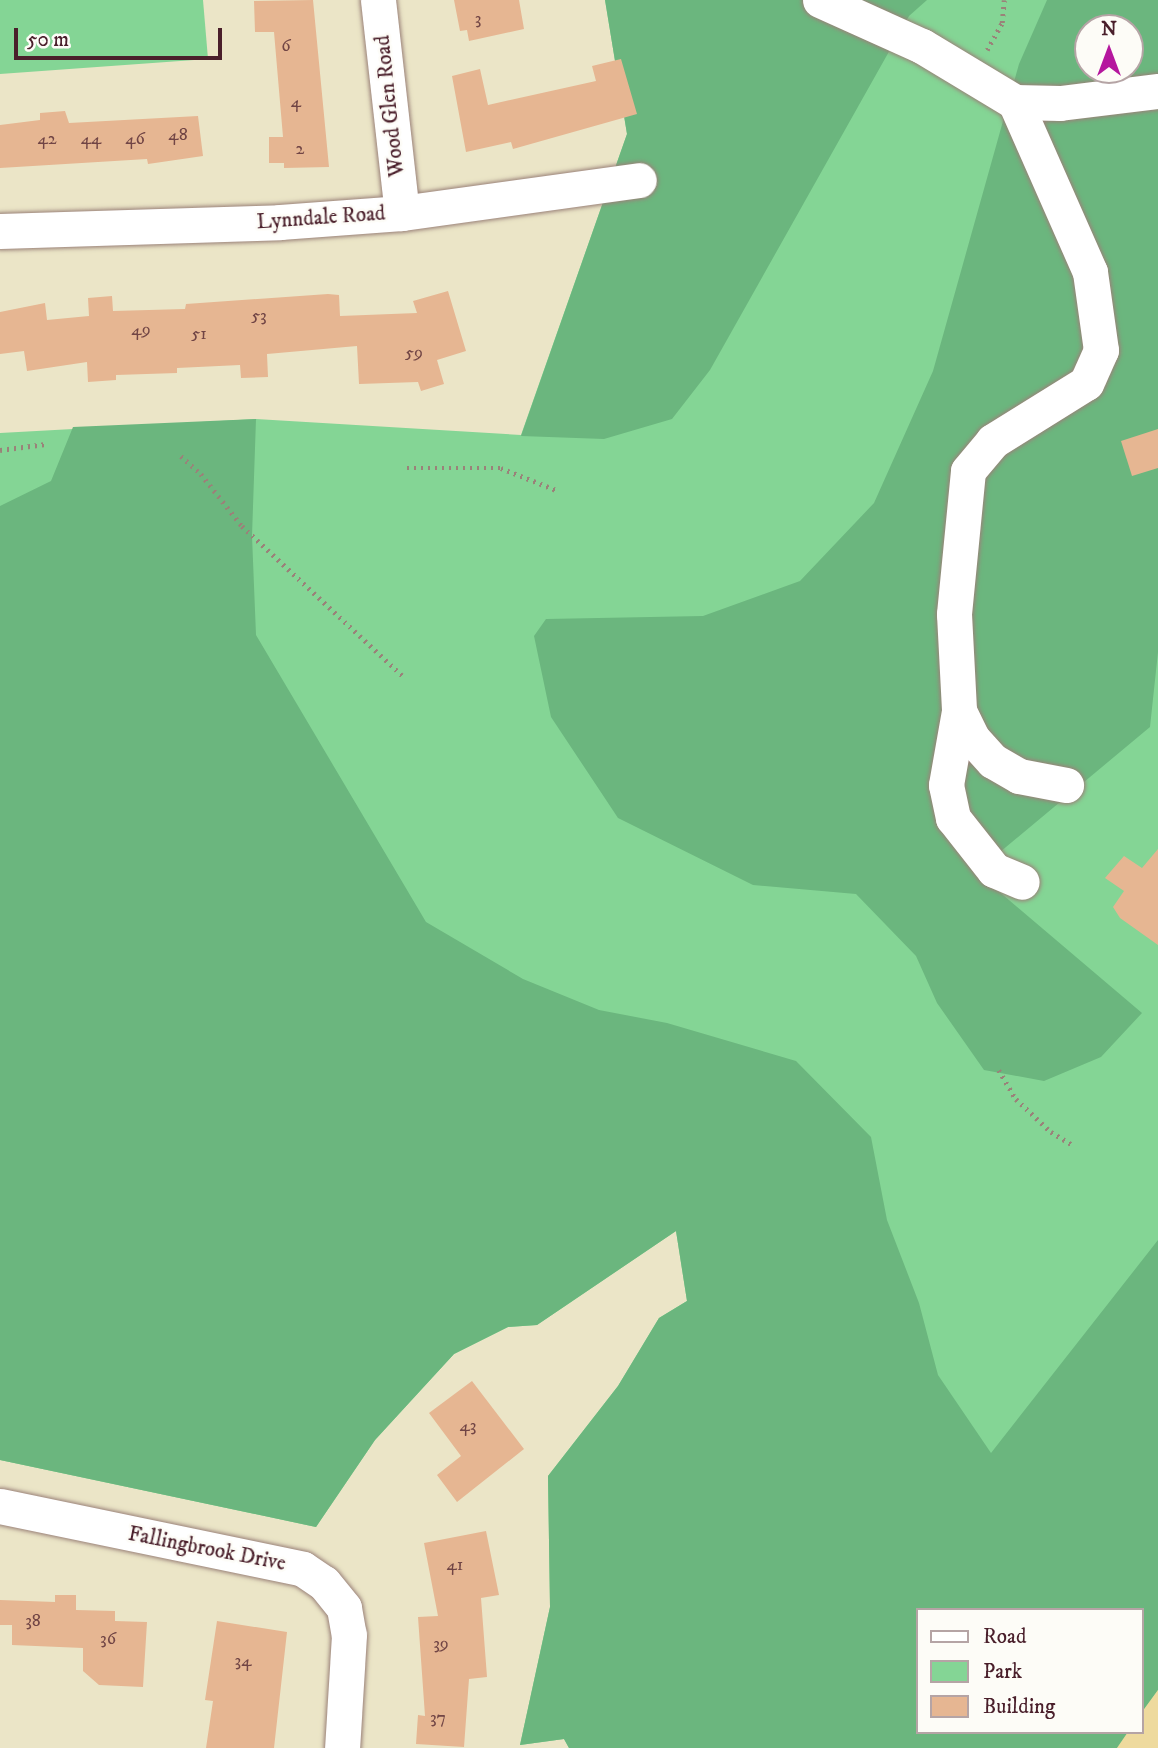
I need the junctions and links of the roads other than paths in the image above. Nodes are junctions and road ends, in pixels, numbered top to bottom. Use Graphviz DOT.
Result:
graph roads {
  1 [pos="378,0"];
  2 [pos="820,0"];
  3 [pos="1158,91"];
  4 [pos="1015,102"];
  5 [pos="639,180"];
  6 [pos="402,213"];
  7 [pos="0,231"];
  8 [pos="959,711"];
  9 [pos="1066,785"];
  10 [pos="1022,882"];
  11 [pos="0,1506"];
  12 [pos="342,1748"];
  1 -- 6 [label="street, Wood Glen Road"];
  2 -- 4 [label="street"];
  3 -- 4 [label="street"];
  4 -- 8 [label="street"];
  5 -- 6 [label="street, Lynndale Road"];
  6 -- 7 [label="street, Lynndale Road"];
  8 -- 9 [label="street"];
  8 -- 10 [label="street"];
  11 -- 12 [label="street, Fallingbrook Drive"];
}
